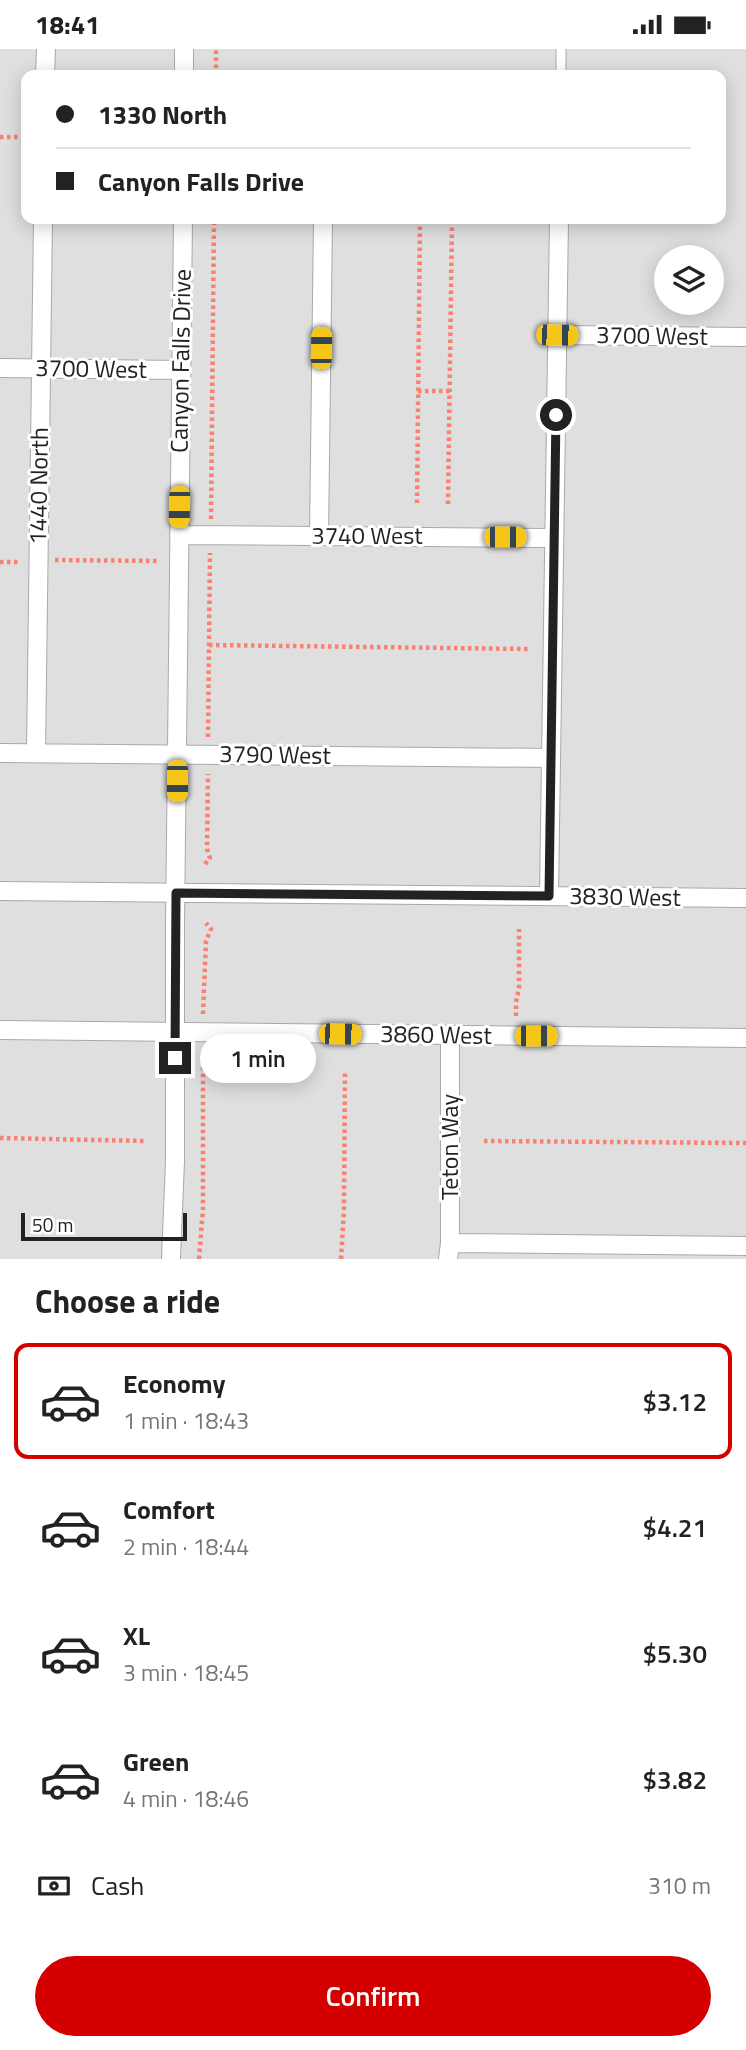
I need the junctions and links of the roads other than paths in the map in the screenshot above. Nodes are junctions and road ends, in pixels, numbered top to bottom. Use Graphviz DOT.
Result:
graph roads {
  1 [pos="46,49"];
  2 [pos="184,49"];
  3 [pos="561,49"];
  4 [pos="45,70"];
  5 [pos="184,70"];
  6 [pos="561,70"];
  7 [pos="43,224"];
  8 [pos="183,224"];
  9 [pos="323,224"];
  10 [pos="559,224"];
  11 [pos="557,335"];
  12 [pos="746,337"];
  13 [pos="0,368"];
  14 [pos="41,369"];
  15 [pos="181,370"];
  16 [pos="179,535"];
  17 [pos="319,536"];
  18 [pos="554,538"];
  19 [pos="0,753"];
  20 [pos="36,753"];
  21 [pos="177,754"];
  22 [pos="551,758"];
  23 [pos="0,891"];
  24 [pos="176,893"];
  25 [pos="549,896"];
  26 [pos="746,898"];
  27 [pos="0,1030"];
  28 [pos="175,1033"];
  29 [pos="450,1035"];
  30 [pos="746,1038"];
  31 [pos="746,1246"];
  32 [pos="449,1251"];
  33 [pos="171,1259"];
  1 -- 4 [label="street"];
  2 -- 5 [label="street"];
  3 -- 6 [label="lane"];
  7 -- 14 [label="street, 1440 North"];
  8 -- 15 [label="street, Canyon Falls Drive"];
  9 -- 17 [label="street"];
  10 -- 11 [label="street"];
  11 -- 12 [label="street, 3700 West"];
  11 -- 18 [label="street"];
  13 -- 14 [label="street, 3700 West"];
  14 -- 15 [label="street, 3700 West"];
  14 -- 20 [label="street, 1440 North"];
  15 -- 16 [label="street, Canyon Falls Drive"];
  16 -- 17 [label="street, 3740 West"];
  16 -- 21 [label="street, Canyon Falls Drive"];
  17 -- 18 [label="street, 3740 West"];
  18 -- 22 [label="street"];
  19 -- 20 [label="street, 3790 West"];
  20 -- 21 [label="street, 3790 West"];
  21 -- 22 [label="street, 3790 West"];
  21 -- 24 [label="street, Canyon Falls Drive"];
  22 -- 25 [label="street"];
  23 -- 24 [label="street, 3830 West"];
  24 -- 25 [label="street, 3830 West"];
  24 -- 28 [label="street, Canyon Falls Drive"];
  25 -- 26 [label="street, 3830 West"];
  27 -- 28 [label="street, 3860 West"];
  28 -- 29 [label="street, 3860 West"];
  28 -- 33 [label="street, Canyon Falls Drive"];
  29 -- 30 [label="street, 3860 West"];
  29 -- 32 [label="street, Teton Way"];
  31 -- 32 [label="street"];
}
